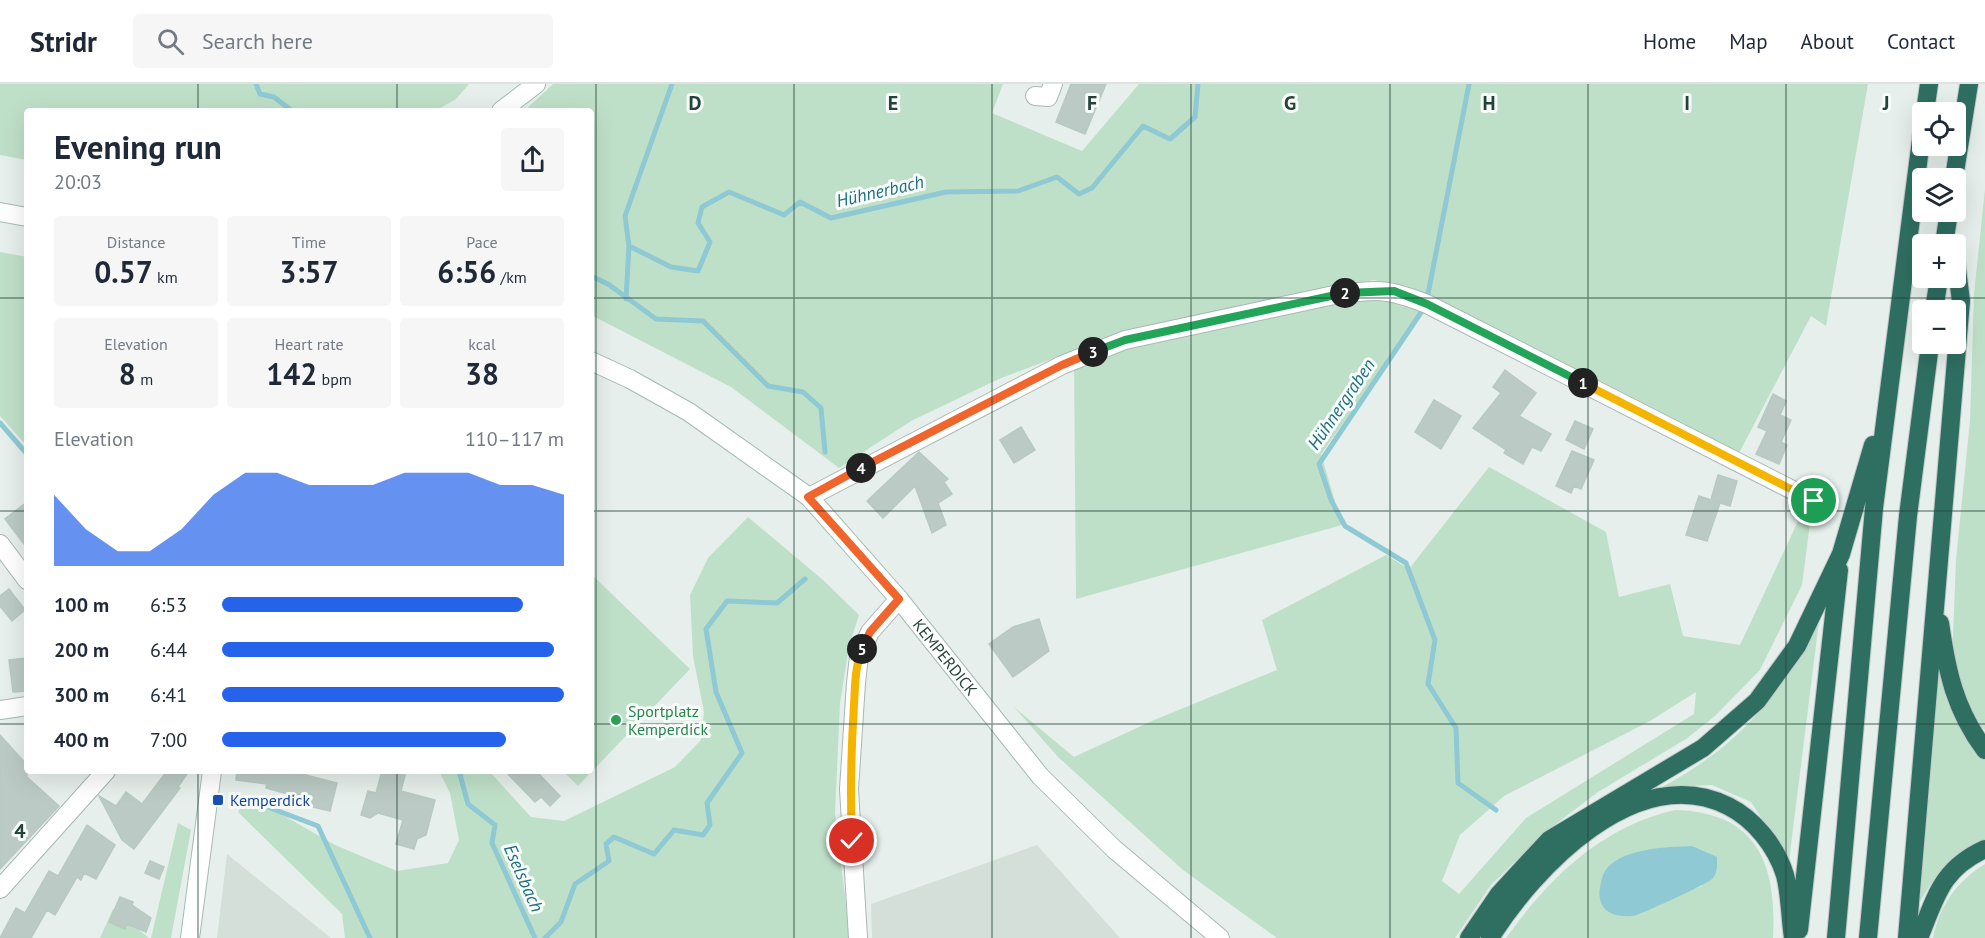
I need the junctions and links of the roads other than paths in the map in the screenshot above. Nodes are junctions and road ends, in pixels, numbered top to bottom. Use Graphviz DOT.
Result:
graph roads {
  1 [pos="536,84"];
  2 [pos="1053,84"];
  3 [pos="1929,84"];
  4 [pos="1969,84"];
  5 [pos="1035,96"];
  6 [pos="1926,102"];
  7 [pos="505,108"];
  8 [pos="1919,156"];
  9 [pos="1956,168"];
  10 [pos="0,212"];
  11 [pos="24,216"];
  12 [pos="1959,288"];
  13 [pos="1929,354"];
  14 [pos="594,362"];
  15 [pos="1886,400"];
  16 [pos="808,497"];
  17 [pos="1814,501"];
  18 [pos="0,544"];
  19 [pos="1841,554"];
  20 [pos="24,576"];
  21 [pos="1935,591"];
  22 [pos="899,599"];
  23 [pos="24,706"];
  24 [pos="0,710"];
  25 [pos="1985,750"];
  26 [pos="103,774"];
  27 [pos="212,774"];
  28 [pos="1985,849"];
  29 [pos="0,889"];
  30 [pos="1470,937"];
  31 [pos="190,938"];
  32 [pos="858,938"];
  33 [pos="1220,938"];
  34 [pos="1490,938"];
  35 [pos="1793,938"];
  36 [pos="1798,938"];
  37 [pos="1836,938"];
  38 [pos="1868,938"];
  39 [pos="1907,938"];
  40 [pos="1918,938"];
  1 -- 7 [label="street"];
  2 -- 5 [label="street"];
  3 -- 6 [label="highway"];
  4 -- 9 [label="highway"];
  8 -- 15 [label="highway"];
  10 -- 11 [label="street"];
  12 -- 21 [label="highway"];
  13 -- 38 [label="highway"];
  14 -- 16 [label="street, KEMPERDICK"];
  15 -- 19 [label="highway"];
  15 -- 37 [label="highway"];
  16 -- 17 [label="street"];
  16 -- 22 [label="street, KEMPERDICK"];
  18 -- 20 [label="street"];
  19 -- 30 [label="highway"];
  19 -- 36 [label="highway"];
  21 -- 25 [label="highway"];
  21 -- 39 [label="highway"];
  22 -- 32 [label="street"];
  22 -- 33 [label="street, KEMPERDICK"];
  23 -- 24 [label="street"];
  26 -- 29 [label="street"];
  27 -- 31 [label="street"];
  28 -- 40 [label="highway"];
  34 -- 35 [label="highway"];
}
